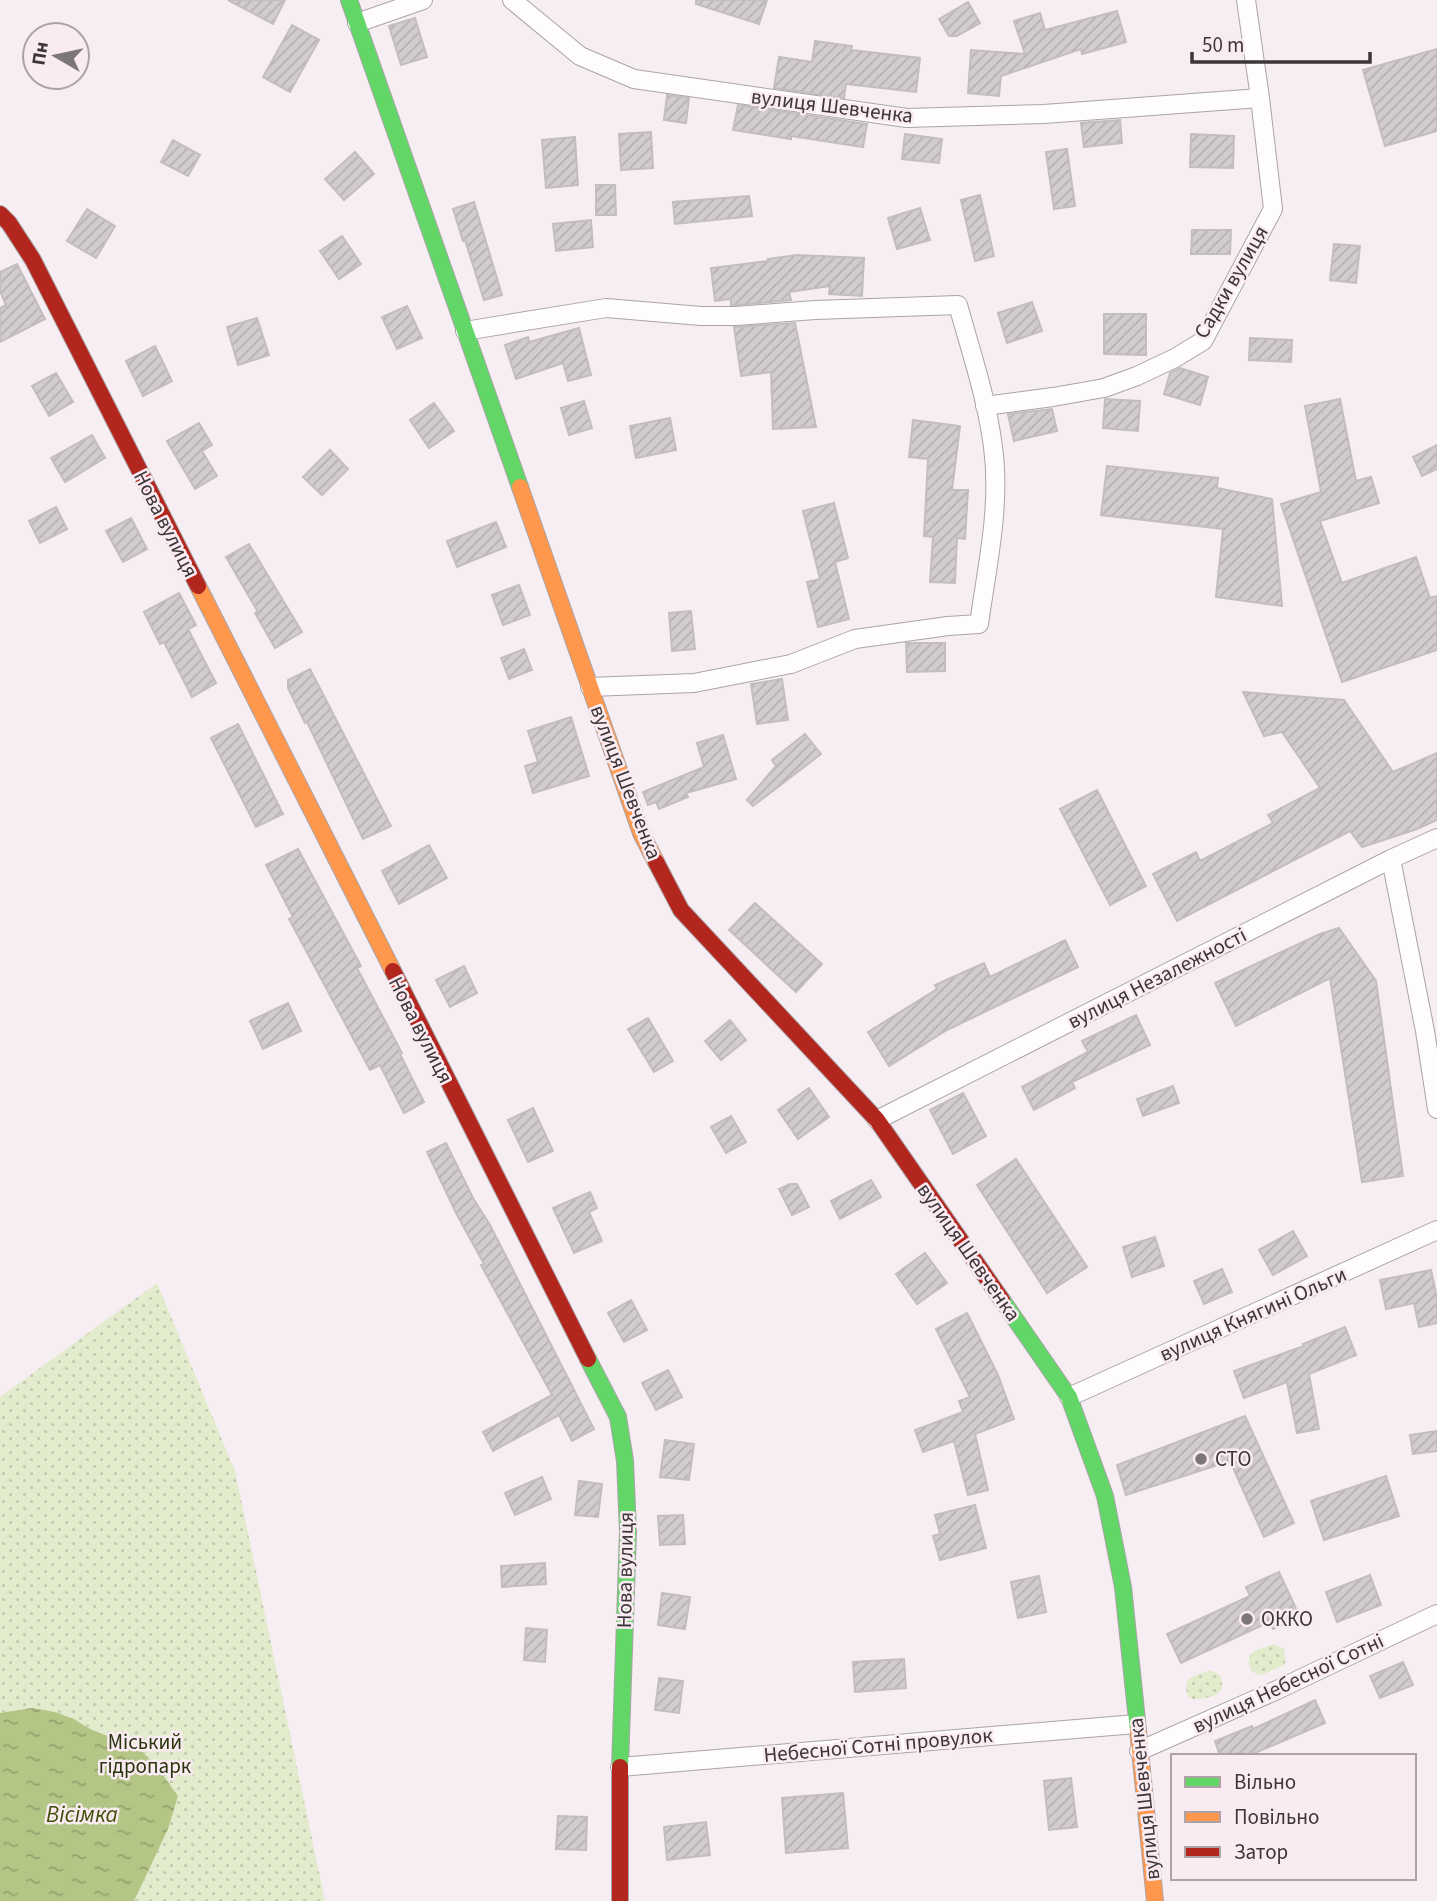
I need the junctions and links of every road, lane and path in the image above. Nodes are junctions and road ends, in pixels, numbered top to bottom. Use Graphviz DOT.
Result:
graph roads {
  1 [pos="349,0"];
  2 [pos="422,0"];
  3 [pos="512,0"];
  4 [pos="1246,0"];
  5 [pos="357,23"];
  6 [pos="1260,99"];
  7 [pos="0,214"];
  8 [pos="465,331"];
  9 [pos="985,406"];
  10 [pos="590,687"];
  11 [pos="1437,838"];
  12 [pos="1391,859"];
  13 [pos="1437,1109"];
  14 [pos="877,1120"];
  15 [pos="1437,1230"];
  16 [pos="1069,1397"];
  17 [pos="1437,1614"];
  18 [pos="1136,1724"];
  19 [pos="1139,1751"];
  20 [pos="620,1767"];
  21 [pos="620,1901"];
  22 [pos="1155,1901"];
  1 -- 5 [label="main road, вулиця Шевченка"];
  2 -- 5 [label="street"];
  3 -- 6 [label="street, вулиця Шевченка"];
  4 -- 6 [label="street, Садки вулиця"];
  5 -- 8 [label="main road, вулиця Шевченка"];
  6 -- 9 [label="street, Садки вулиця"];
  7 -- 20 [label="main road, Нова вулиця"];
  8 -- 9 [label="street, вулиця Шевченка"];
  8 -- 10 [label="main road, вулиця Шевченка"];
  9 -- 10 [label="street, вулиця Шевченка"];
  10 -- 14 [label="main road, вулиця Шевченка"];
  11 -- 12 [label="street, вулиця Незалежності"];
  12 -- 13 [label="street"];
  12 -- 14 [label="street, вулиця Незалежності"];
  14 -- 16 [label="main road, вулиця Шевченка"];
  15 -- 16 [label="street, вулиця Княгині Ольги"];
  16 -- 18 [label="main road, вулиця Шевченка"];
  17 -- 19 [label="street, вулиця Небесної Сотні"];
  18 -- 19 [label="main road, вулиця Шевченка"];
  18 -- 20 [label="street, Небесної Сотні провулок"];
  19 -- 22 [label="main road, вулиця Шевченка"];
  20 -- 21 [label="main road, Нова вулиця"];
}
